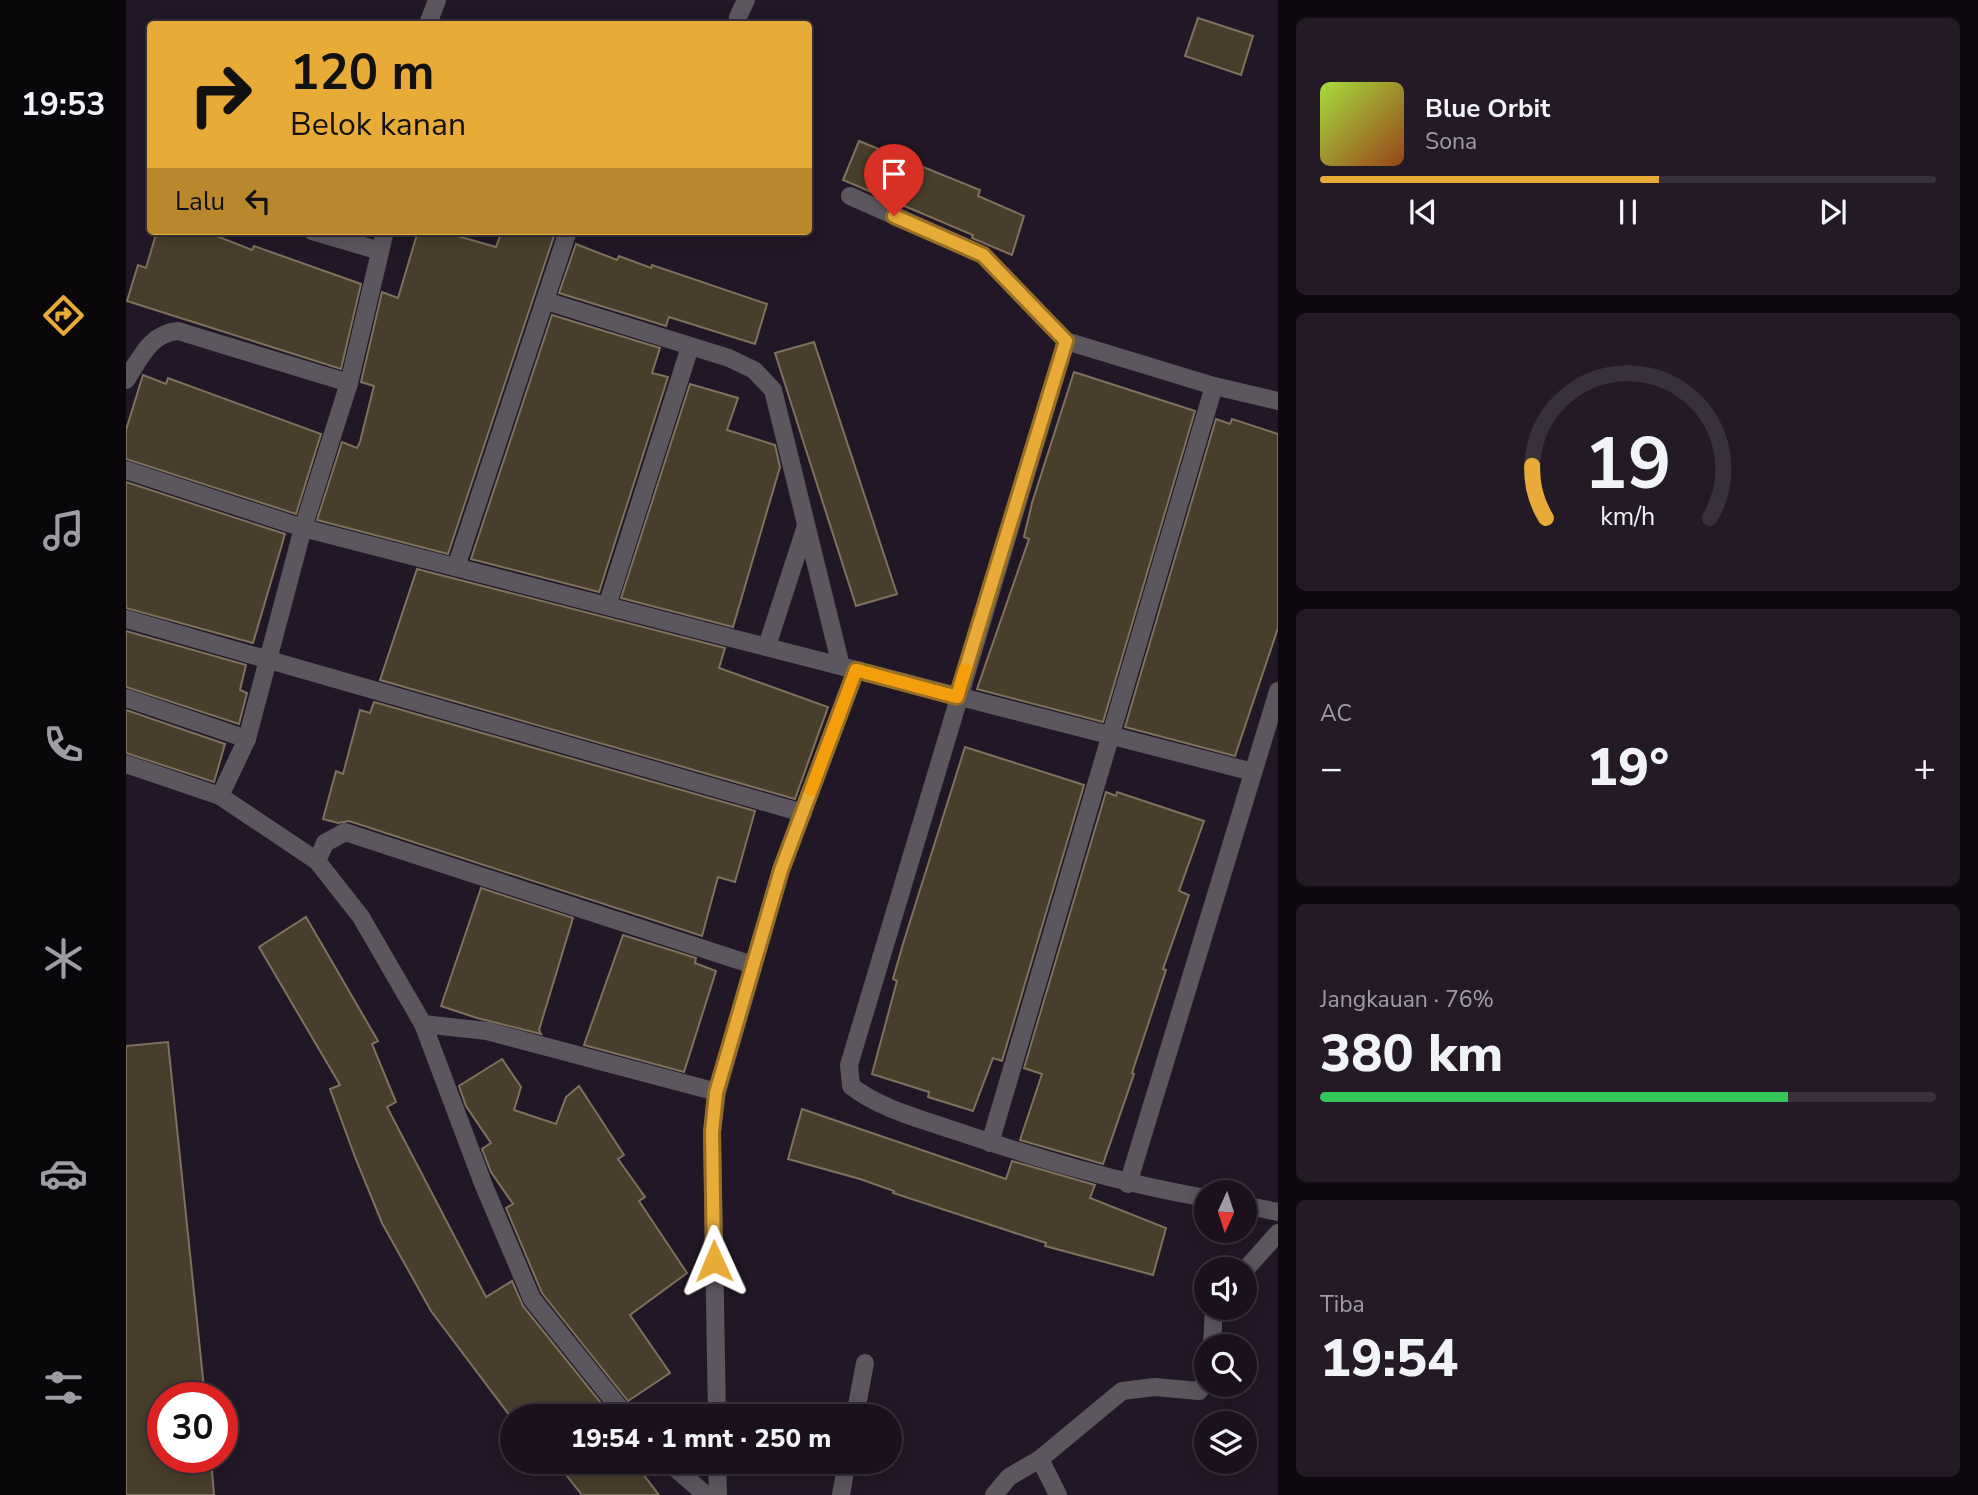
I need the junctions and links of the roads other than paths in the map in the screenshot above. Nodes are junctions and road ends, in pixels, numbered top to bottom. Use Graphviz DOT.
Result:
graph roads {
  1 [pos="437,0"];
  2 [pos="429,21"];
  3 [pos="850,196"];
  4 [pos="326,235"];
  5 [pos="384,235"];
  6 [pos="567,235"];
  7 [pos="380,251"];
  8 [pos="545,301"];
  9 [pos="1066,341"];
  10 [pos="690,347"];
  11 [pos="126,380"];
  12 [pos="349,383"];
  13 [pos="1214,386"];
  14 [pos="1278,401"];
  15 [pos="126,470"];
  16 [pos="806,526"];
  17 [pos="303,528"];
  18 [pos="456,567"];
  19 [pos="607,606"];
  20 [pos="126,619"];
  21 [pos="766,646"];
  22 [pos="269,662"];
  23 [pos="848,668"];
  24 [pos="1278,691"];
  25 [pos="957,697"];
  26 [pos="126,698"];
  27 [pos="1273,722"];
  28 [pos="1110,735"];
  29 [pos="247,739"];
  30 [pos="126,764"];
  31 [pos="1254,772"];
  32 [pos="220,796"];
  33 [pos="803,813"];
  34 [pos="317,861"];
  35 [pos="753,965"];
  36 [pos="423,1024"];
  37 [pos="716,1093"];
  38 [pos="990,1143"];
  39 [pos="1128,1184"];
  40 [pos="1194,1196"];
  41 [pos="1257,1208"];
  42 [pos="1278,1212"];
  43 [pos="1278,1233"];
  44 [pos="1256,1257"];
  45 [pos="865,1363"];
  46 [pos="1194,1391"];
  47 [pos="616,1404"];
  48 [pos="717,1404"];
  49 [pos="857,1404"];
  50 [pos="1040,1459"];
  51 [pos="682,1474"];
  52 [pos="718,1474"];
  53 [pos="845,1474"];
  54 [pos="706,1495"];
  55 [pos="718,1495"];
  56 [pos="841,1495"];
  57 [pos="994,1495"];
  58 [pos="1058,1495"];
  1 -- 2 [label="street"];
  3 -- 9 [label="street"];
  4 -- 7 [label="street"];
  5 -- 7 [label="street"];
  6 -- 8 [label="street"];
  7 -- 12 [label="street"];
  8 -- 10 [label="street"];
  8 -- 18 [label="street"];
  9 -- 13 [label="street"];
  9 -- 25 [label="street"];
  10 -- 16 [label="street"];
  10 -- 19 [label="street"];
  11 -- 12 [label="street"];
  12 -- 17 [label="street"];
  13 -- 14 [label="street"];
  13 -- 28 [label="street"];
  15 -- 17 [label="street"];
  16 -- 21 [label="street"];
  16 -- 23 [label="street"];
  17 -- 18 [label="street"];
  17 -- 22 [label="street"];
  18 -- 19 [label="street"];
  19 -- 21 [label="street"];
  20 -- 22 [label="street"];
  21 -- 23 [label="street"];
  22 -- 29 [label="street"];
  22 -- 33 [label="street"];
  23 -- 25 [label="street"];
  23 -- 33 [label="street"];
  24 -- 27 [label="street"];
  25 -- 28 [label="street"];
  25 -- 38 [label="street"];
  26 -- 29 [label="street"];
  27 -- 31 [label="street"];
  28 -- 31 [label="street"];
  28 -- 38 [label="street"];
  29 -- 32 [label="street"];
  30 -- 32 [label="street"];
  31 -- 39 [label="street"];
  32 -- 34 [label="street"];
  33 -- 35 [label="street"];
  34 -- 35 [label="street"];
  34 -- 36 [label="street"];
  35 -- 37 [label="street"];
  36 -- 37 [label="street"];
  36 -- 47 [label="street"];
  37 -- 48 [label="street"];
  38 -- 39 [label="street"];
  39 -- 40 [label="street"];
  41 -- 42 [label="street"];
  43 -- 44 [label="street"];
  45 -- 49 [label="street"];
  46 -- 50 [label="street"];
  50 -- 57 [label="street"];
  50 -- 58 [label="street"];
  51 -- 54 [label="street"];
  52 -- 55 [label="street"];
  53 -- 56 [label="street"];
}
